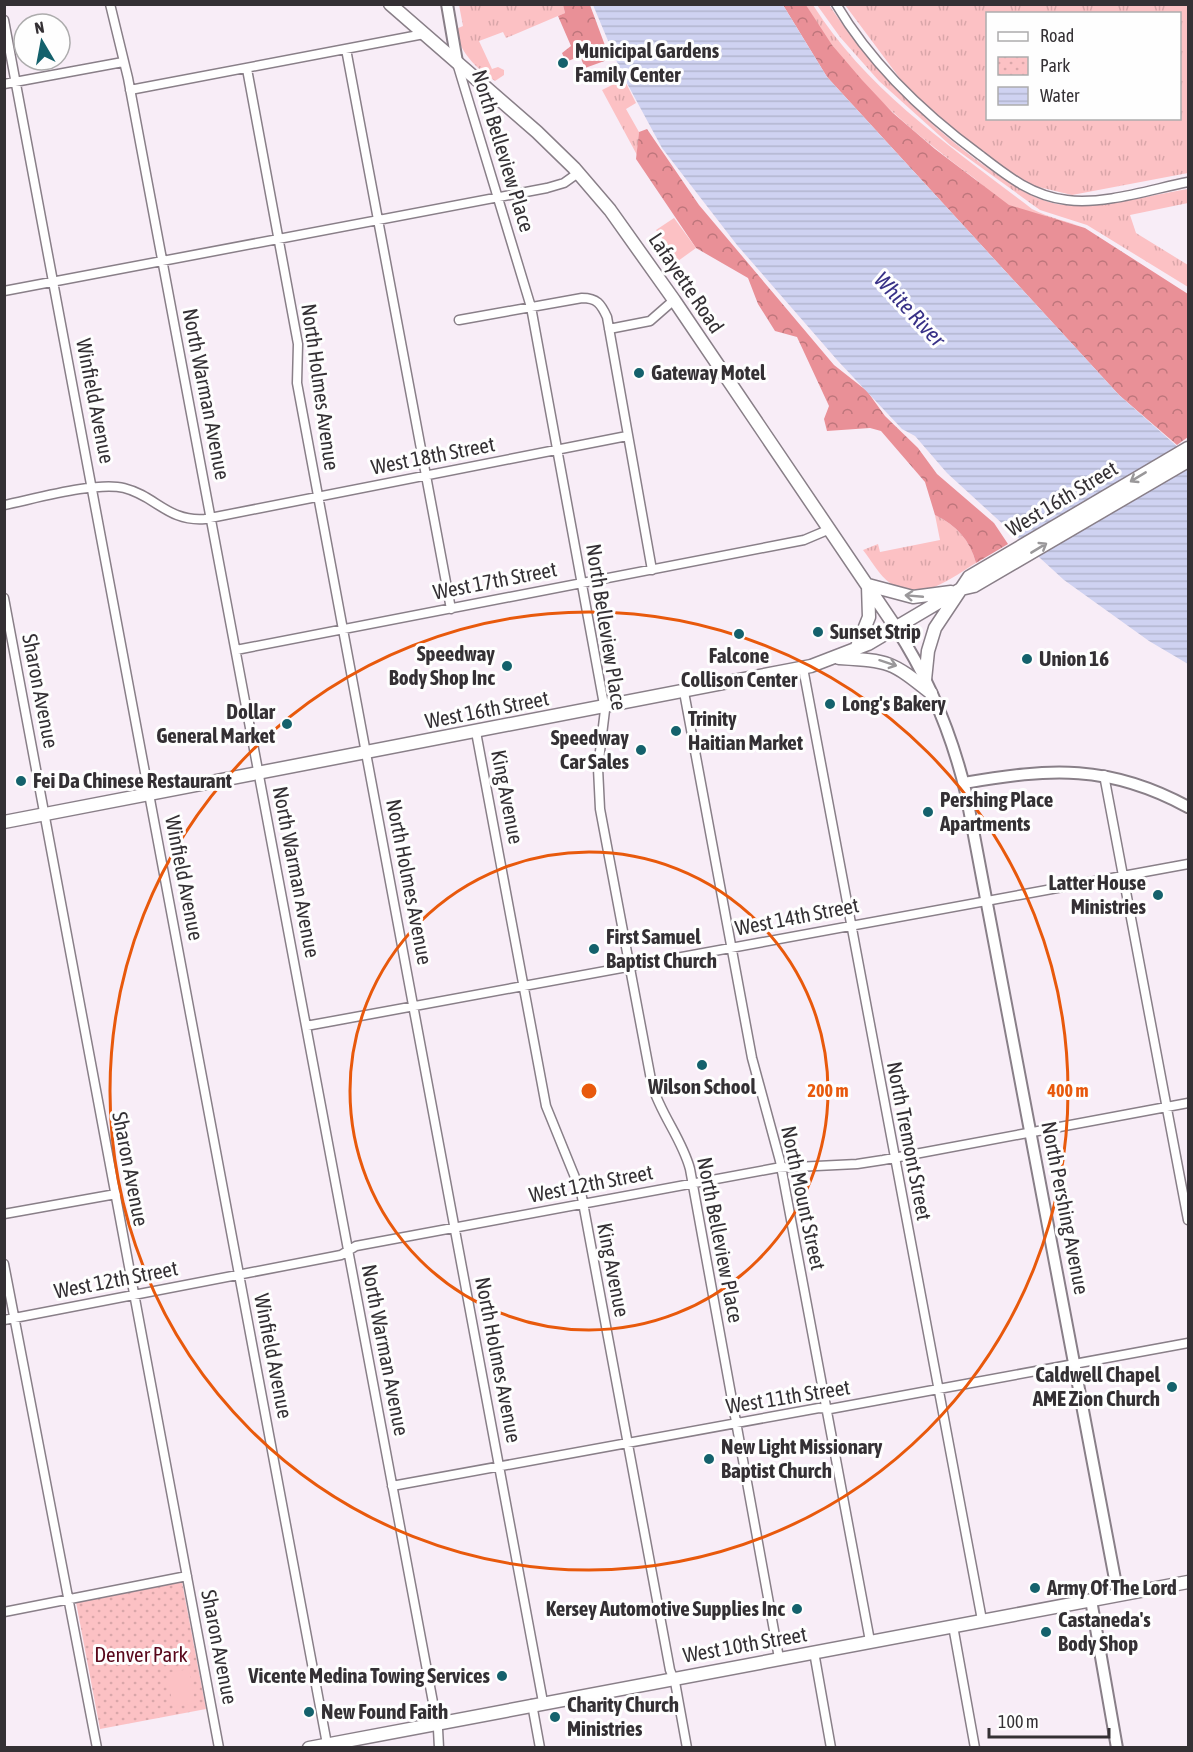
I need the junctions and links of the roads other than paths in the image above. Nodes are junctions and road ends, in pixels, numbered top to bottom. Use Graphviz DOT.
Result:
graph roads {
  1 [pos="110,4"];
  2 [pos="390,4"];
  3 [pos="447,4"];
  4 [pos="836,4"];
  5 [pos="4,20"];
  6 [pos="424,34"];
  7 [pos="346,49"];
  8 [pos="123,62"];
  9 [pos="457,62"];
  10 [pos="247,69"];
  11 [pos="16,81"];
  12 [pos="4,84"];
  13 [pos="130,90"];
  14 [pos="579,173"];
  15 [pos="1188,182"];
  16 [pos="498,198"];
  17 [pos="379,219"];
  18 [pos="279,237"];
  19 [pos="163,261"];
  20 [pos="54,282"];
  21 [pos="4,291"];
  22 [pos="674,300"];
  23 [pos="531,307"];
  24 [pos="459,320"];
  25 [pos="609,329"];
  26 [pos="627,436"];
  27 [pos="1188,448"];
  28 [pos="557,451"];
  29 [pos="1188,461"];
  30 [pos="425,476"];
  31 [pos="93,488"];
  32 [pos="318,496"];
  33 [pos="4,505"];
  34 [pos="211,516"];
  35 [pos="830,529"];
  36 [pos="652,570"];
  37 [pos="986,573"];
  38 [pos="582,582"];
  39 [pos="868,585"];
  40 [pos="961,589"];
  41 [pos="4,598"];
  42 [pos="451,609"];
  43 [pos="896,628"];
  44 [pos="343,629"];
  45 [pos="856,649"];
  46 [pos="236,650"];
  47 [pos="835,658"];
  48 [pos="803,668"];
  49 [pos="925,680"];
  50 [pos="684,692"];
  51 [pos="932,693"];
  52 [pos="605,707"];
  53 [pos="476,732"];
  54 [pos="366,753"];
  55 [pos="259,773"];
  56 [pos="1104,775"];
  57 [pos="964,783"];
  58 [pos="151,794"];
  59 [pos="1188,807"];
  60 [pos="45,814"];
  61 [pos="4,822"];
  62 [pos="1188,864"];
  63 [pos="1123,875"];
  64 [pos="987,900"];
  65 [pos="850,926"];
  66 [pos="732,948"];
  67 [pos="630,967"];
  68 [pos="524,986"];
  69 [pos="414,1006"];
  70 [pos="306,1026"];
  71 [pos="1188,1103"];
  72 [pos="1167,1107"];
  73 [pos="1030,1132"];
  74 [pos="894,1158"];
  75 [pos="781,1168"];
  76 [pos="693,1183"];
  77 [pos="116,1194"];
  78 [pos="583,1204"];
  79 [pos="4,1214"];
  80 [pos="1188,1220"];
  81 [pos="455,1227"];
  82 [pos="348,1251"];
  83 [pos="4,1264"];
  84 [pos="240,1275"];
  85 [pos="135,1295"];
  86 [pos="15,1318"];
  87 [pos="4,1320"];
  88 [pos="1188,1342"];
  89 [pos="1074,1364"];
  90 [pos="938,1389"];
  91 [pos="826,1409"];
  92 [pos="736,1423"];
  93 [pos="627,1443"];
  94 [pos="499,1466"];
  95 [pos="392,1486"];
  96 [pos="187,1576"];
  97 [pos="1188,1582"];
  98 [pos="1118,1595"];
  99 [pos="70,1599"];
  100 [pos="1091,1600"];
  101 [pos="4,1612"];
  102 [pos="982,1620"];
  103 [pos="953,1626"];
  104 [pos="870,1641"];
  105 [pos="814,1652"];
  106 [pos="779,1658"];
  107 [pos="674,1678"];
  108 [pos="538,1703"];
  109 [pos="436,1723"];
  110 [pos="327,1744"];
  111 [pos="97,1748"];
  112 [pos="219,1748"];
  113 [pos="309,1748"];
  114 [pos="439,1748"];
  115 [pos="540,1748"];
  116 [pos="687,1748"];
  117 [pos="831,1748"];
  118 [pos="975,1748"];
  119 [pos="1117,1748"];
  1 -- 8 [label="street, North Warman Avenue"];
  2 -- 6 [label="main road, Lafayette Road"];
  3 -- 9 [label="street"];
  4 -- 15 [label="street"];
  5 -- 11 [label="street, Winfield Avenue"];
  6 -- 7 [label="street"];
  6 -- 9 [label="main road, Lafayette Road"];
  7 -- 10 [label="street"];
  7 -- 17 [label="street"];
  8 -- 11 [label="street"];
  8 -- 13 [label="street, North Warman Avenue"];
  9 -- 14 [label="main road, Lafayette Road"];
  9 -- 16 [label="street, North Belleview Place"];
  10 -- 13 [label="street"];
  10 -- 18 [label="street, North Holmes Avenue"];
  11 -- 12 [label="street"];
  11 -- 20 [label="street, Winfield Avenue"];
  13 -- 19 [label="street, North Warman Avenue"];
  14 -- 16 [label="street"];
  14 -- 22 [label="main road, Lafayette Road"];
  16 -- 17 [label="street"];
  16 -- 23 [label="street, North Belleview Place"];
  17 -- 18 [label="street"];
  17 -- 30 [label="street"];
  18 -- 19 [label="street"];
  18 -- 32 [label="street, North Holmes Avenue"];
  19 -- 20 [label="street"];
  19 -- 34 [label="street, North Warman Avenue"];
  20 -- 21 [label="street"];
  20 -- 31 [label="street, Winfield Avenue"];
  22 -- 25 [label="street"];
  22 -- 35 [label="main road, Lafayette Road"];
  23 -- 24 [label="street"];
  23 -- 25 [label="street"];
  23 -- 28 [label="street, North Belleview Place"];
  25 -- 26 [label="street"];
  26 -- 28 [label="street, West 18th Street"];
  26 -- 36 [label="street"];
  27 -- 37 [label="main road, West 16th Street, one-way"];
  28 -- 30 [label="street, West 18th Street"];
  28 -- 38 [label="street, North Belleview Place"];
  37 -- 29 [label="main road, West 16th Street, one-way"];
  30 -- 32 [label="street, West 18th Street"];
  30 -- 42 [label="street"];
  31 -- 33 [label="street, West 18th Street"];
  31 -- 34 [label="street, West 18th Street"];
  31 -- 58 [label="street, Winfield Avenue"];
  32 -- 34 [label="street, West 18th Street"];
  32 -- 44 [label="street, North Holmes Avenue"];
  34 -- 46 [label="street, North Warman Avenue"];
  35 -- 36 [label="street, West 17th Street"];
  35 -- 39 [label="main road, Lafayette Road"];
  36 -- 38 [label="street, West 17th Street"];
  37 -- 40 [label="main road, West 16th Street"];
  38 -- 42 [label="street, West 17th Street"];
  38 -- 52 [label="street, North Belleview Place"];
  40 -- 39 [label="main road, one-way"];
  39 -- 43 [label="main road, Lafayette Road"];
  39 -- 45 [label="main road"];
  40 -- 43 [label="main road, West 16th Street"];
  40 -- 49 [label="main road"];
  41 -- 60 [label="street, Sharon Avenue"];
  42 -- 44 [label="street, West 17th Street"];
  43 -- 45 [label="main road, West 16th Street"];
  43 -- 49 [label="street, North Pershing Avenue"];
  44 -- 46 [label="street, West 17th Street"];
  44 -- 54 [label="street, North Holmes Avenue"];
  45 -- 47 [label="main road, West 16th Street"];
  46 -- 55 [label="street, North Warman Avenue"];
  47 -- 48 [label="main road, West 16th Street"];
  47 -- 51 [label="main road, one-way"];
  48 -- 50 [label="main road, West 16th Street"];
  48 -- 65 [label="street, North Tremont Street"];
  49 -- 51 [label="street, North Pershing Avenue"];
  50 -- 52 [label="main road, West 16th Street"];
  50 -- 66 [label="street, North Mount Street"];
  51 -- 57 [label="street, North Pershing Avenue"];
  52 -- 53 [label="main road, West 16th Street"];
  52 -- 67 [label="street, North Belleview Place"];
  53 -- 54 [label="main road, West 16th Street"];
  53 -- 68 [label="street, King Avenue"];
  54 -- 55 [label="main road, West 16th Street"];
  54 -- 69 [label="street, North Holmes Avenue"];
  55 -- 58 [label="main road, West 16th Street"];
  55 -- 70 [label="street, North Warman Avenue"];
  56 -- 57 [label="street"];
  56 -- 59 [label="street"];
  56 -- 63 [label="street"];
  57 -- 64 [label="street, North Pershing Avenue"];
  58 -- 60 [label="main road, West 16th Street"];
  58 -- 84 [label="street, Winfield Avenue"];
  60 -- 61 [label="main road, West 16th Street"];
  60 -- 77 [label="street, Sharon Avenue"];
  62 -- 63 [label="street, West 14th Street"];
  63 -- 64 [label="street, West 14th Street"];
  63 -- 72 [label="street"];
  64 -- 65 [label="street, West 14th Street"];
  64 -- 73 [label="street, North Pershing Avenue"];
  65 -- 66 [label="street, West 14th Street"];
  65 -- 74 [label="street, North Tremont Street"];
  66 -- 67 [label="street, West 14th Street"];
  66 -- 75 [label="street, North Mount Street"];
  67 -- 68 [label="street, West 14th Street"];
  67 -- 76 [label="street, North Belleview Place"];
  68 -- 69 [label="street, West 14th Street"];
  68 -- 78 [label="street, King Avenue"];
  69 -- 70 [label="street, West 14th Street"];
  69 -- 81 [label="street, North Holmes Avenue"];
  70 -- 82 [label="street, North Warman Avenue"];
  71 -- 72 [label="street, West 12th Street"];
  72 -- 73 [label="street, West 12th Street"];
  72 -- 80 [label="street"];
  73 -- 74 [label="street, West 12th Street"];
  73 -- 89 [label="street, North Pershing Avenue"];
  74 -- 75 [label="street, West 12th Street"];
  74 -- 90 [label="street, North Tremont Street"];
  75 -- 76 [label="street, West 12th Street"];
  75 -- 91 [label="street, North Mount Street"];
  76 -- 78 [label="street, West 12th Street"];
  76 -- 92 [label="street, North Belleview Place"];
  77 -- 79 [label="street"];
  77 -- 85 [label="street, Sharon Avenue"];
  78 -- 81 [label="street, West 12th Street"];
  78 -- 93 [label="street, King Avenue"];
  81 -- 82 [label="street, West 12th Street"];
  81 -- 94 [label="street, North Holmes Avenue"];
  82 -- 84 [label="street, West 12th Street"];
  82 -- 95 [label="street, North Warman Avenue"];
  83 -- 86 [label="street"];
  84 -- 85 [label="street, West 12th Street"];
  84 -- 110 [label="street, Winfield Avenue"];
  85 -- 86 [label="street, West 12th Street"];
  85 -- 96 [label="street, Sharon Avenue"];
  86 -- 87 [label="street, West 12th Street"];
  86 -- 99 [label="street"];
  88 -- 89 [label="street, West 11th Street"];
  89 -- 90 [label="street, West 11th Street"];
  89 -- 98 [label="street, North Pershing Avenue"];
  90 -- 91 [label="street, West 11th Street"];
  90 -- 102 [label="street, North Tremont Street"];
  91 -- 92 [label="street, West 11th Street"];
  91 -- 104 [label="street, North Mount Street"];
  92 -- 93 [label="street, West 11th Street"];
  92 -- 106 [label="street, North Belleview Place"];
  93 -- 94 [label="street, West 11th Street"];
  93 -- 107 [label="street, King Avenue"];
  94 -- 95 [label="street, West 11th Street"];
  94 -- 108 [label="street, North Holmes Avenue"];
  95 -- 109 [label="street, North Warman Avenue"];
  96 -- 99 [label="street"];
  96 -- 112 [label="street, Sharon Avenue"];
  97 -- 98 [label="main road, West 10th Street"];
  98 -- 100 [label="main road, West 10th Street"];
  99 -- 101 [label="street"];
  99 -- 111 [label="street"];
  100 -- 102 [label="main road, West 10th Street"];
  100 -- 119 [label="street"];
  102 -- 103 [label="main road, West 10th Street"];
  103 -- 104 [label="main road, West 10th Street"];
  103 -- 118 [label="street"];
  104 -- 105 [label="main road, West 10th Street"];
  105 -- 106 [label="main road, West 10th Street"];
  105 -- 117 [label="street"];
  106 -- 107 [label="main road, West 10th Street"];
  107 -- 108 [label="main road, West 10th Street"];
  107 -- 116 [label="street, King Avenue"];
  108 -- 109 [label="main road, West 10th Street"];
  108 -- 115 [label="street, North Holmes Avenue"];
  109 -- 110 [label="main road, West 10th Street"];
  109 -- 114 [label="street, North Warman Avenue"];
  110 -- 113 [label="main road, West 10th Street"];
}
